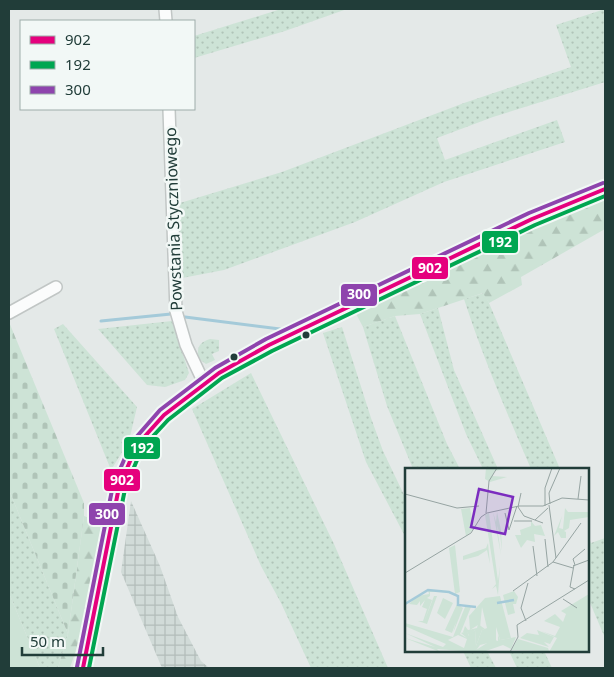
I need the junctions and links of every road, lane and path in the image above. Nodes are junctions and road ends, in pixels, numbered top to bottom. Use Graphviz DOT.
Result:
graph roads {
  1 [pos="168,110"];
  2 [pos="605,190"];
  3 [pos="56,287"];
  4 [pos="9,313"];
  5 [pos="204,383"];
  6 [pos="82,668"];
  1 -- 5 [label="street, Powstania Styczniowego"];
  2 -- 5 [label="street"];
  3 -- 4 [label="street"];
  5 -- 6 [label="street"];
}
